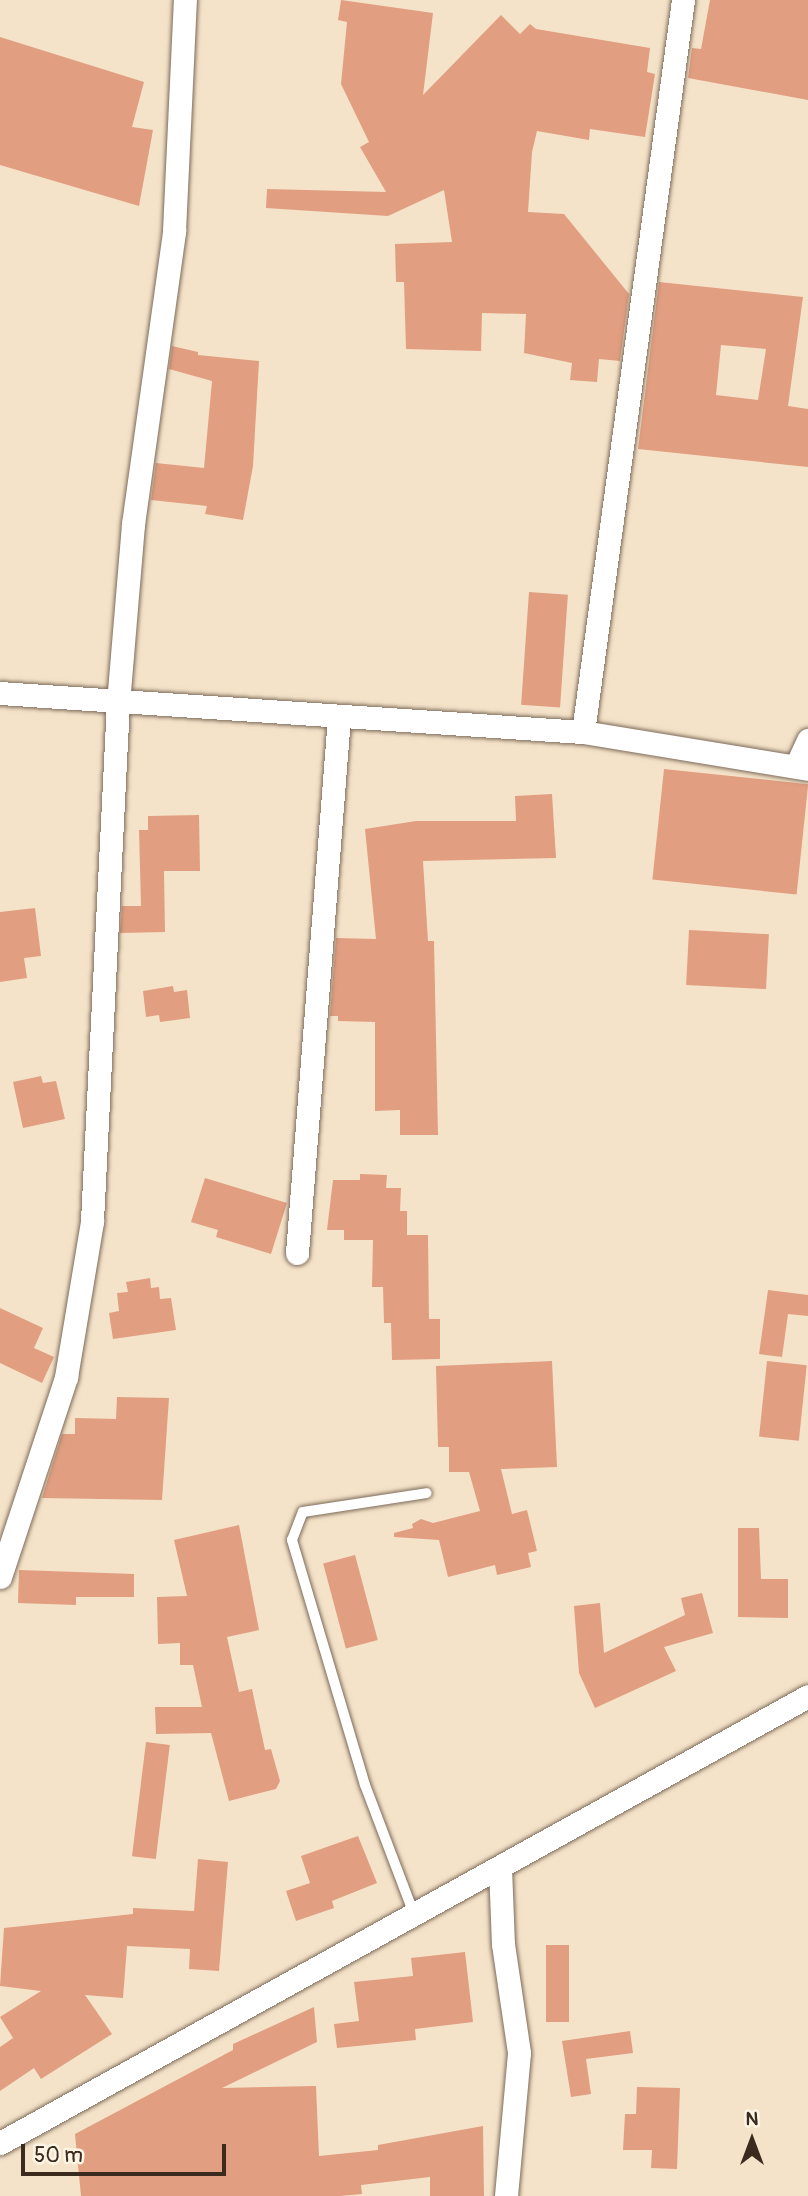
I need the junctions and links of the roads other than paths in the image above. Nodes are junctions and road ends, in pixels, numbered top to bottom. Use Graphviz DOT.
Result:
graph roads {
  1 [pos="185,0"];
  2 [pos="683,0"];
  3 [pos="0,693"];
  4 [pos="118,703"];
  5 [pos="339,717"];
  6 [pos="583,732"];
  7 [pos="808,740"];
  8 [pos="802,768"];
  9 [pos="297,1253"];
  10 [pos="427,1493"];
  11 [pos="0,1577"];
  12 [pos="808,1696"];
  13 [pos="500,1867"];
  14 [pos="414,1914"];
  15 [pos="0,2143"];
  16 [pos="506,2196"];
  1 -- 4 [label="street"];
  2 -- 6 [label="street"];
  3 -- 4 [label="street"];
  4 -- 5 [label="street"];
  4 -- 11 [label="street"];
  5 -- 6 [label="street"];
  5 -- 9 [label="street"];
  6 -- 8 [label="street"];
  7 -- 8 [label="street"];
  10 -- 14 [label="lane"];
  12 -- 13 [label="street"];
  13 -- 14 [label="street"];
  13 -- 16 [label="street"];
  14 -- 15 [label="street"];
}
